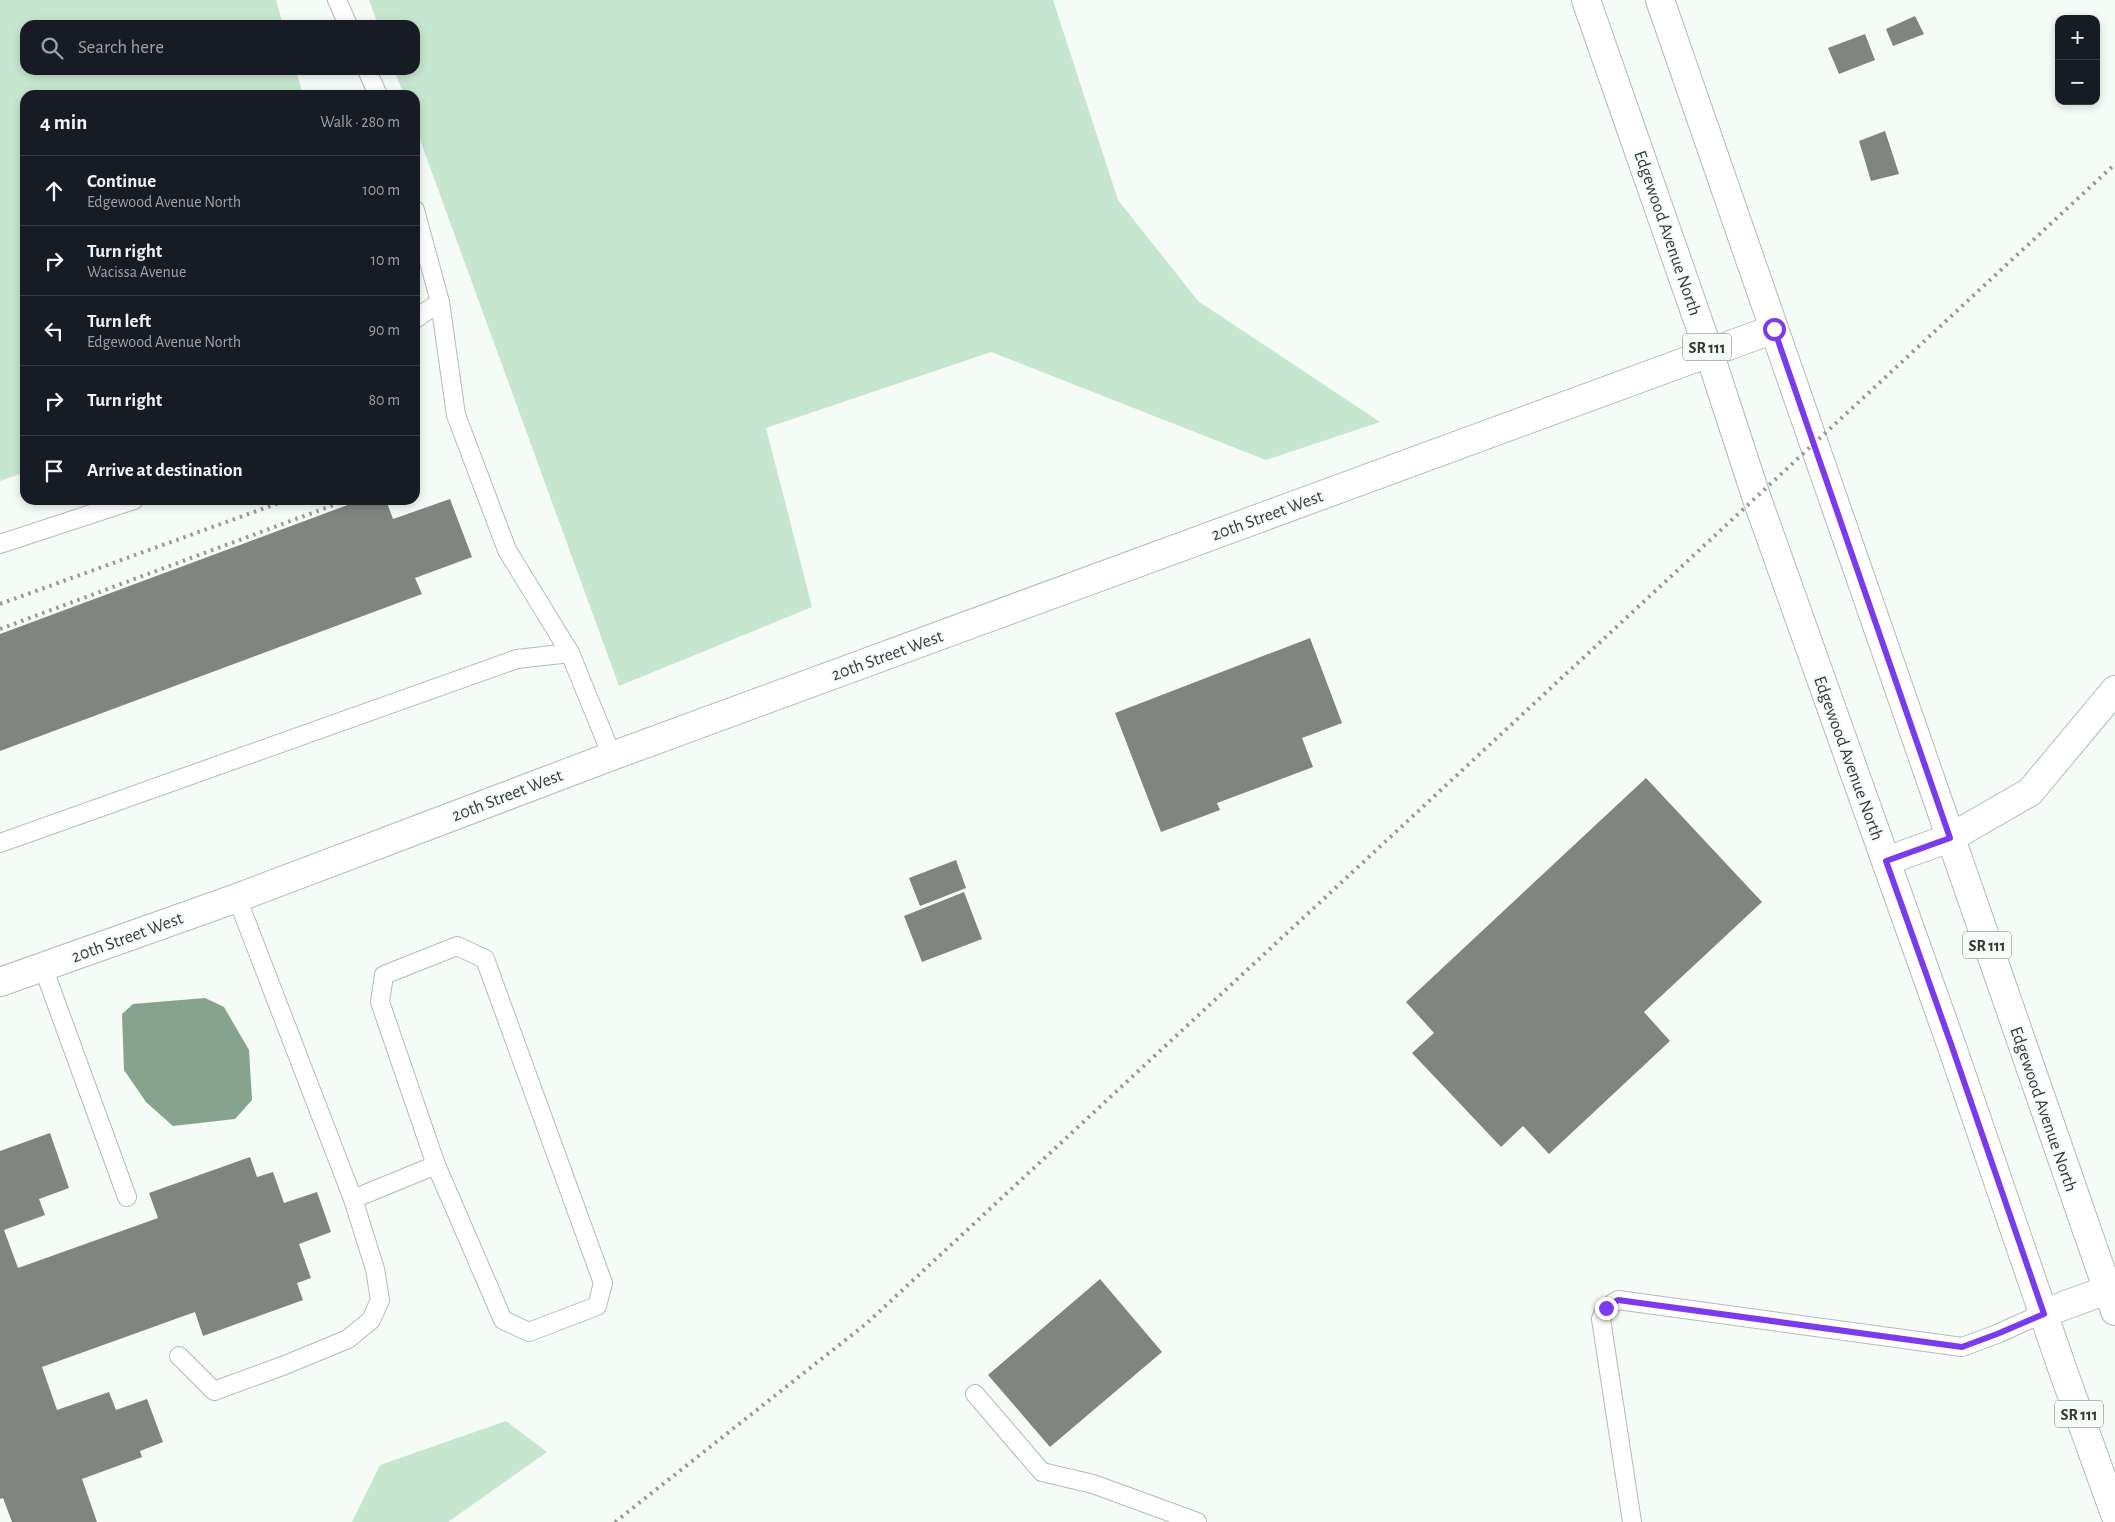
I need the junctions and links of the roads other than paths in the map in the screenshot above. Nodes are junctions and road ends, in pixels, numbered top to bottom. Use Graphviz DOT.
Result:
graph roads {
  1 [pos="337,0"];
  2 [pos="1586,0"];
  3 [pos="1660,0"];
  4 [pos="346,20"];
  5 [pos="369,75"];
  6 [pos="376,90"];
  7 [pos="420,228"];
  8 [pos="440,302"];
  9 [pos="420,316"];
  10 [pos="1774,329"];
  11 [pos="1709,352"];
  12 [pos="119,505"];
  13 [pos="0,544"];
  14 [pos="570,653"];
  15 [pos="2115,690"];
  16 [pos="612,756"];
  17 [pos="1950,838"];
  18 [pos="0,843"];
  19 [pos="1886,861"];
  20 [pos="237,898"];
  21 [pos="43,967"];
  22 [pos="0,982"];
  23 [pos="436,1165"];
  24 [pos="127,1197"];
  25 [pos="353,1199"];
  26 [pos="2112,1296"];
  27 [pos="2044,1314"];
  28 [pos="179,1356"];
  29 [pos="975,1394"];
  30 [pos="2115,1514"];
  31 [pos="1197,1522"];
  32 [pos="1632,1522"];
  1 -- 4 [label="lane"];
  2 -- 11 [label="main road, Edgewood Avenue North / SR 111"];
  3 -- 10 [label="main road, Edgewood Avenue North / SR 111"];
  5 -- 6 [label="lane"];
  7 -- 8 [label="lane"];
  8 -- 9 [label="lane"];
  8 -- 14 [label="lane"];
  10 -- 11 [label="main road, 20th Street West"];
  10 -- 17 [label="main road, Edgewood Avenue North / SR 111"];
  11 -- 16 [label="main road, 20th Street West"];
  11 -- 19 [label="main road, Edgewood Avenue North / SR 111"];
  12 -- 13 [label="lane"];
  14 -- 16 [label="lane"];
  14 -- 18 [label="lane"];
  15 -- 17 [label="main road"];
  16 -- 20 [label="main road, 20th Street West"];
  17 -- 19 [label="main road"];
  17 -- 26 [label="main road, Edgewood Avenue North / SR 111"];
  19 -- 27 [label="main road, Edgewood Avenue North / SR 111"];
  20 -- 21 [label="main road, 20th Street West"];
  20 -- 25 [label="lane"];
  21 -- 22 [label="main road, 20th Street West"];
  21 -- 24 [label="lane"];
  23 -- 23 [label="lane"];
  23 -- 25 [label="lane"];
  25 -- 28 [label="lane"];
  26 -- 27 [label="main road"];
  27 -- 30 [label="main road, Edgewood Avenue North / SR 111"];
  27 -- 32 [label="lane"];
  29 -- 31 [label="lane"];
}
